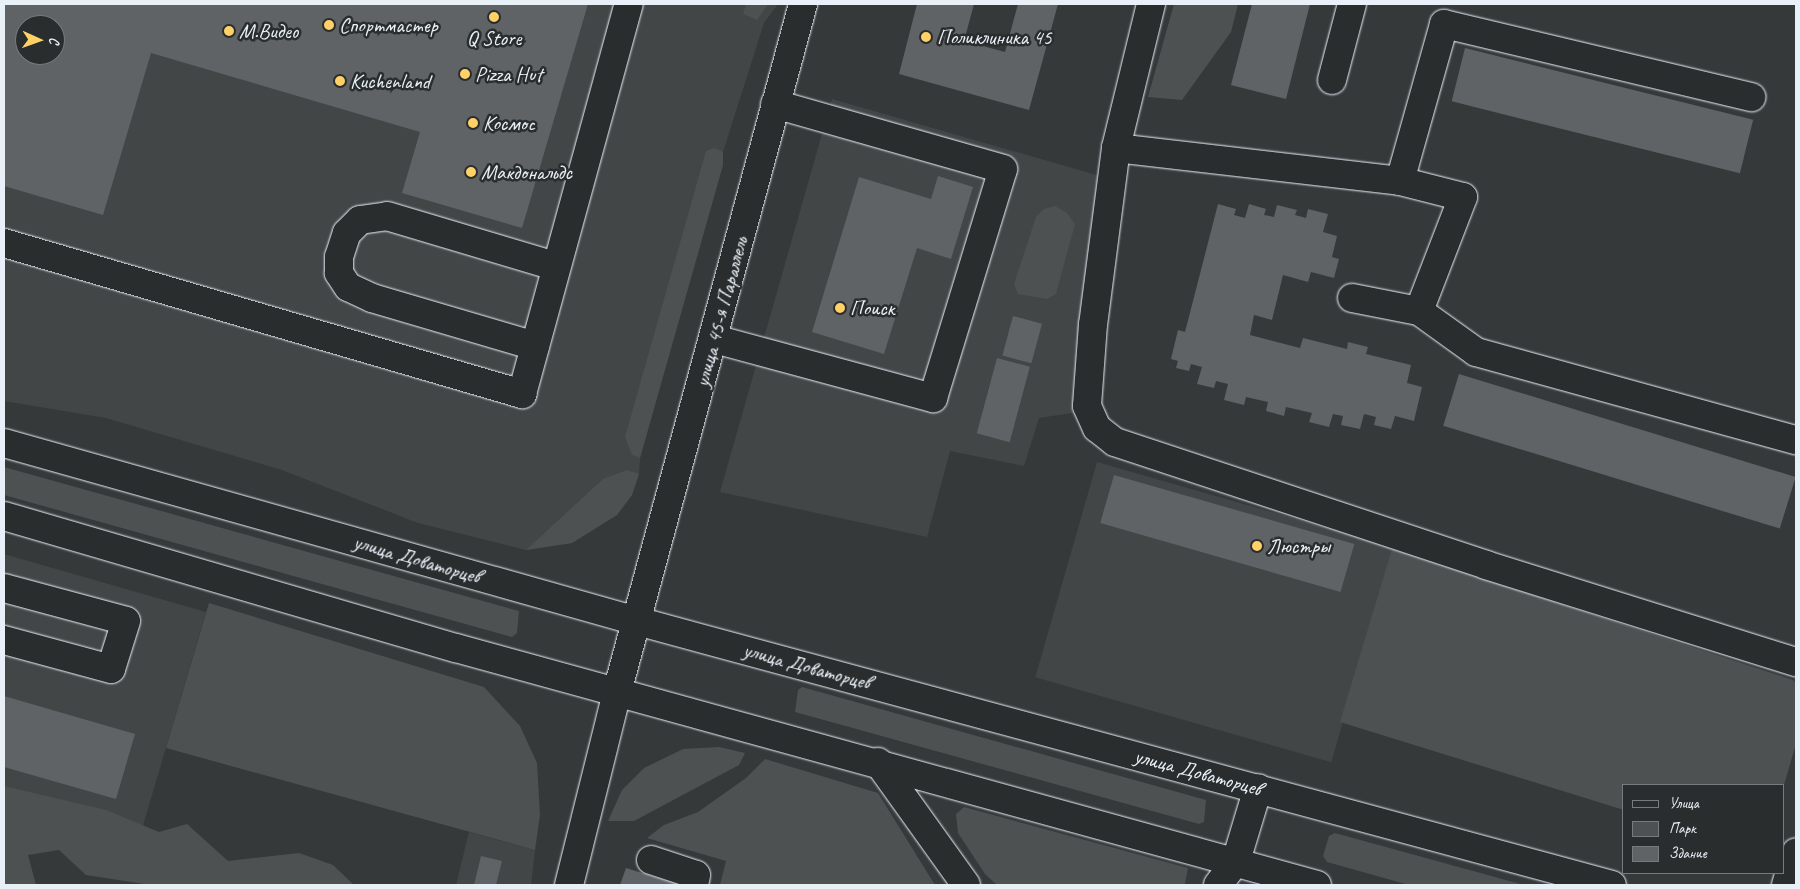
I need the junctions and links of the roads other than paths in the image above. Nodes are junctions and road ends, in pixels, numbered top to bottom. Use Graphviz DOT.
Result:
graph roads {
  1 [pos="629,4"];
  2 [pos="803,4"];
  3 [pos="1151,4"];
  4 [pos="1352,4"];
  5 [pos="1332,80"];
  6 [pos="1750,97"];
  7 [pos="775,104"];
  8 [pos="1116,148"];
  9 [pos="1400,181"];
  10 [pos="4,242"];
  11 [pos="556,266"];
  12 [pos="1352,298"];
  13 [pos="1419,310"];
  14 [pos="714,339"];
  15 [pos="535,346"];
  16 [pos="1796,440"];
  17 [pos="4,443"];
  18 [pos="4,516"];
  19 [pos="4,588"];
  20 [pos="637,621"];
  21 [pos="4,640"];
  22 [pos="1796,662"];
  23 [pos="617,692"];
  24 [pos="878,762"];
  25 [pos="1258,788"];
  26 [pos="1796,853"];
  27 [pos="651,860"];
  28 [pos="1236,861"];
  29 [pos="569,885"];
  30 [pos="694,885"];
  31 [pos="966,885"];
  32 [pos="1218,885"];
  33 [pos="1317,885"];
  34 [pos="1612,885"];
  35 [pos="1786,885"];
  1 -- 11 [label="main road"];
  2 -- 7 [label="main road, улица 45-я Параллель"];
  3 -- 8 [label="main road"];
  4 -- 5 [label="main road"];
  6 -- 9 [label="main road"];
  7 -- 14 [label="main road, улица 45-я Параллель"];
  7 -- 14 [label="main road"];
  8 -- 9 [label="main road"];
  8 -- 22 [label="main road"];
  9 -- 13 [label="main road"];
  10 -- 15 [label="main road"];
  11 -- 15 [label="main road"];
  11 -- 15 [label="main road"];
  12 -- 13 [label="main road"];
  13 -- 16 [label="main road"];
  14 -- 20 [label="main road, улица 45-я Параллель"];
  17 -- 20 [label="main road, улица Доваторцев"];
  18 -- 23 [label="main road"];
  19 -- 21 [label="main road"];
  20 -- 23 [label="main road, улица 45-я Параллель"];
  20 -- 25 [label="main road, улица Доваторцев"];
  23 -- 24 [label="main road"];
  23 -- 29 [label="main road, улица 45-я Параллель"];
  24 -- 28 [label="main road"];
  24 -- 31 [label="main road"];
  25 -- 28 [label="main road"];
  25 -- 34 [label="main road, улица Доваторцев"];
  26 -- 35 [label="main road"];
  27 -- 30 [label="main road"];
  28 -- 32 [label="main road"];
  28 -- 33 [label="main road"];
}
